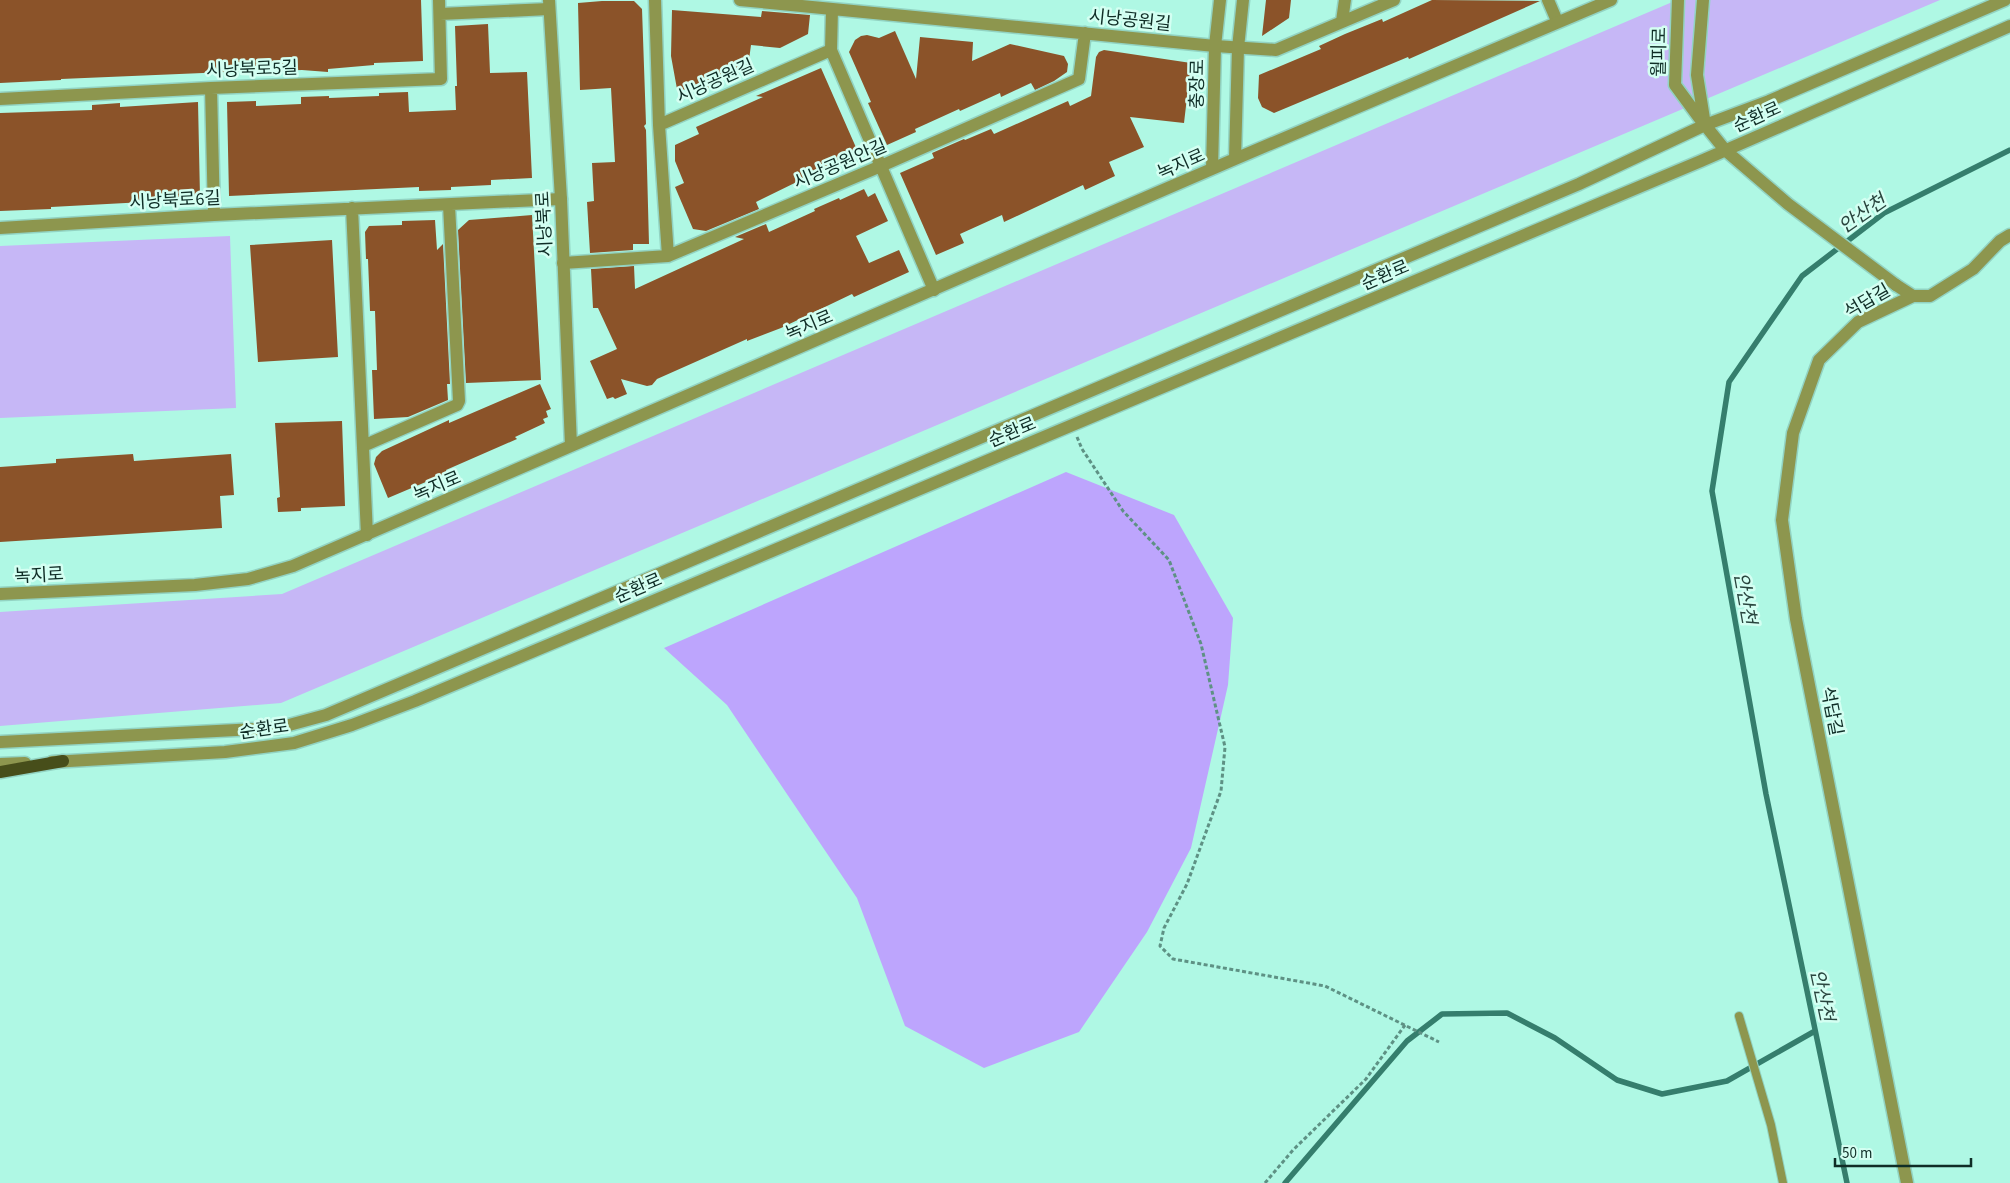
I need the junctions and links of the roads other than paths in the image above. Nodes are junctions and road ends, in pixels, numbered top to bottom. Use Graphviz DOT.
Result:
graph roads {
  1 [pos="439,0"];
  2 [pos="655,0"];
  3 [pos="740,0"];
  4 [pos="1220,0"];
  5 [pos="1243,0"];
  6 [pos="1345,0"];
  7 [pos="1394,0"];
  8 [pos="1548,0"];
  9 [pos="1611,0"];
  10 [pos="1678,0"];
  11 [pos="1703,0"];
  12 [pos="2005,0"];
  13 [pos="549,4"];
  14 [pos="832,9"];
  15 [pos="440,14"];
  16 [pos="1342,21"];
  17 [pos="1557,21"];
  18 [pos="2010,26"];
  19 [pos="1085,33"];
  20 [pos="1215,46"];
  21 [pos="1238,48"];
  22 [pos="830,50"];
  23 [pos="211,88"];
  24 [pos="0,99"];
  25 [pos="659,125"];
  26 [pos="1704,125"];
  27 [pos="1725,150"];
  28 [pos="1235,159"];
  29 [pos="881,166"];
  30 [pos="1212,169"];
  31 [pos="561,199"];
  32 [pos="449,205"];
  33 [pos="352,208"];
  34 [pos="214,215"];
  35 [pos="0,228"];
  36 [pos="2010,235"];
  37 [pos="668,256"];
  38 [pos="564,263"];
  39 [pos="934,290"];
  40 [pos="1912,296"];
  41 [pos="363,446"];
  42 [pos="571,446"];
  43 [pos="367,535"];
  44 [pos="0,594"];
  45 [pos="0,742"];
  46 [pos="63,761"];
  47 [pos="0,764"];
  48 [pos="0,772"];
  49 [pos="1738,1016"];
  50 [pos="1783,1183"];
  51 [pos="1907,1183"];
  1 -- 15 [label="street, 시낭북로5길"];
  2 -- 25 [label="street, 시낭공원길"];
  3 -- 14 [label="street, 시낭공원길"];
  4 -- 20 [label="street, 충장로"];
  5 -- 21 [label="street"];
  6 -- 16 [label="street"];
  7 -- 16 [label="street, 시낭공원길"];
  8 -- 17 [label="street"];
  9 -- 17 [label="street, 녹지로"];
  10 -- 26 [label="street, 월피로"];
  11 -- 26 [label="street"];
  12 -- 26 [label="street, 순환로"];
  13 -- 15 [label="street"];
  13 -- 31 [label="street, 시낭북로"];
  14 -- 19 [label="street, 시낭공원길"];
  14 -- 22 [label="street"];
  15 -- 23 [label="street, 시낭북로5길"];
  16 -- 21 [label="street, 시낭공원길"];
  17 -- 28 [label="street, 녹지로"];
  18 -- 27 [label="street, 순환로"];
  19 -- 20 [label="street, 시낭공원길"];
  19 -- 29 [label="street, 시낭공원안길"];
  20 -- 21 [label="street, 시낭공원길"];
  20 -- 30 [label="street, 충장로"];
  21 -- 28 [label="street"];
  22 -- 25 [label="street, 시낭공원길"];
  22 -- 29 [label="street"];
  23 -- 24 [label="street, 시낭북로5길"];
  23 -- 34 [label="street"];
  25 -- 37 [label="street, 시낭공원길"];
  26 -- 27 [label="street, 월피로"];
  26 -- 45 [label="street, 순환로"];
  27 -- 40 [label="street, 월피로"];
  27 -- 46 [label="street, 순환로"];
  28 -- 30 [label="street, 녹지로"];
  29 -- 37 [label="street, 시낭공원안길"];
  29 -- 39 [label="street"];
  30 -- 39 [label="street, 녹지로"];
  31 -- 32 [label="street, 시낭북로6길"];
  31 -- 38 [label="street, 시낭북로"];
  32 -- 33 [label="street, 시낭북로6길"];
  32 -- 41 [label="street"];
  33 -- 34 [label="street, 시낭북로6길"];
  33 -- 41 [label="street"];
  34 -- 35 [label="street, 시낭북로6길"];
  36 -- 40 [label="street, 석답길"];
  37 -- 38 [label="street, 시낭공원안길"];
  38 -- 42 [label="street, 시낭북로"];
  39 -- 42 [label="street, 녹지로"];
  40 -- 51 [label="street, 석답길"];
  41 -- 43 [label="street"];
  42 -- 43 [label="street, 녹지로"];
  43 -- 44 [label="street, 녹지로"];
  46 -- 47 [label="street, 순환로"];
  46 -- 48 [label="main road"];
  49 -- 50 [label="lane"];
}
